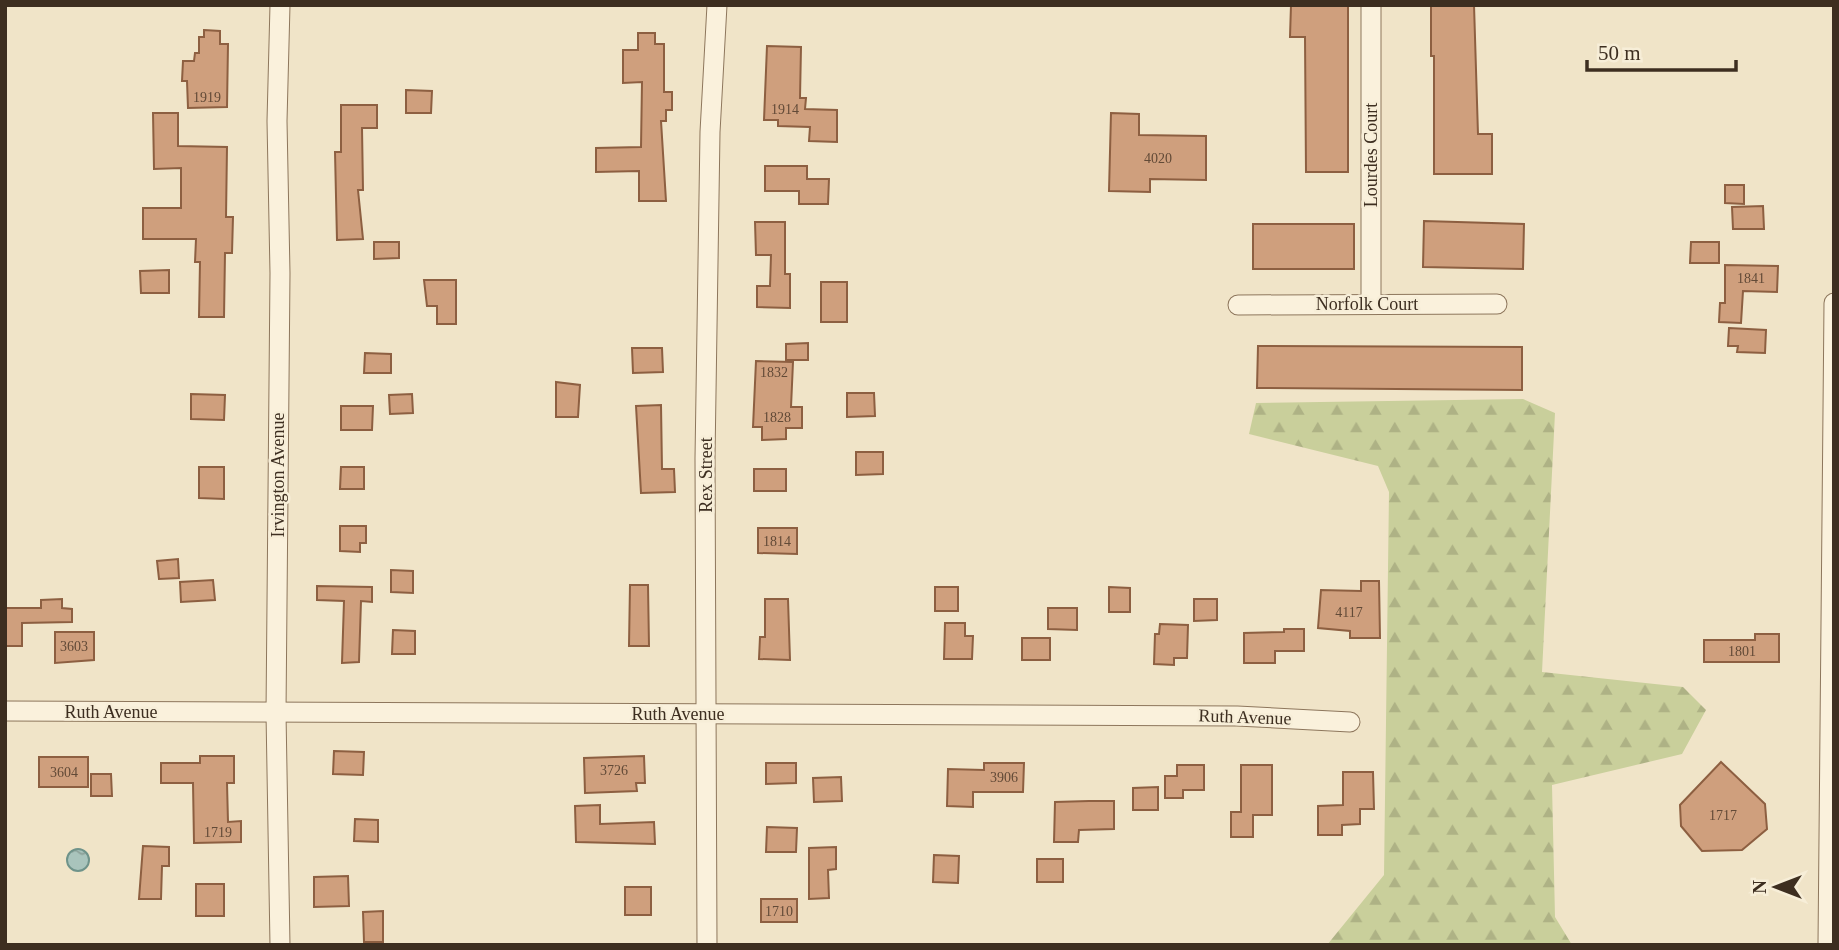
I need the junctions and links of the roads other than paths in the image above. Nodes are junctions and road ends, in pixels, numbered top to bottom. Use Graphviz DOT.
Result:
graph roads {
  1 [pos="280,5"];
  2 [pos="718,5"];
  3 [pos="1371,5"];
  4 [pos="1834,303"];
  5 [pos="1371,304"];
  6 [pos="1497,304"];
  7 [pos="1238,305"];
  8 [pos="5,711"];
  9 [pos="276,713"];
  10 [pos="706,713"];
  11 [pos="1350,722"];
  12 [pos="280,945"];
  13 [pos="707,945"];
  14 [pos="1828,945"];
  1 -- 9 [label="street, Irvington Avenue"];
  2 -- 10 [label="street, Rex Street"];
  3 -- 5 [label="street, Lourdes Court"];
  4 -- 14 [label="street"];
  5 -- 6 [label="street, Norfolk Court"];
  5 -- 7 [label="street, Norfolk Court"];
  8 -- 9 [label="street, Ruth Avenue"];
  9 -- 10 [label="street, Ruth Avenue"];
  9 -- 12 [label="street, Irvington Avenue"];
  10 -- 11 [label="street, Ruth Avenue"];
  10 -- 13 [label="street, Rex Street"];
}
